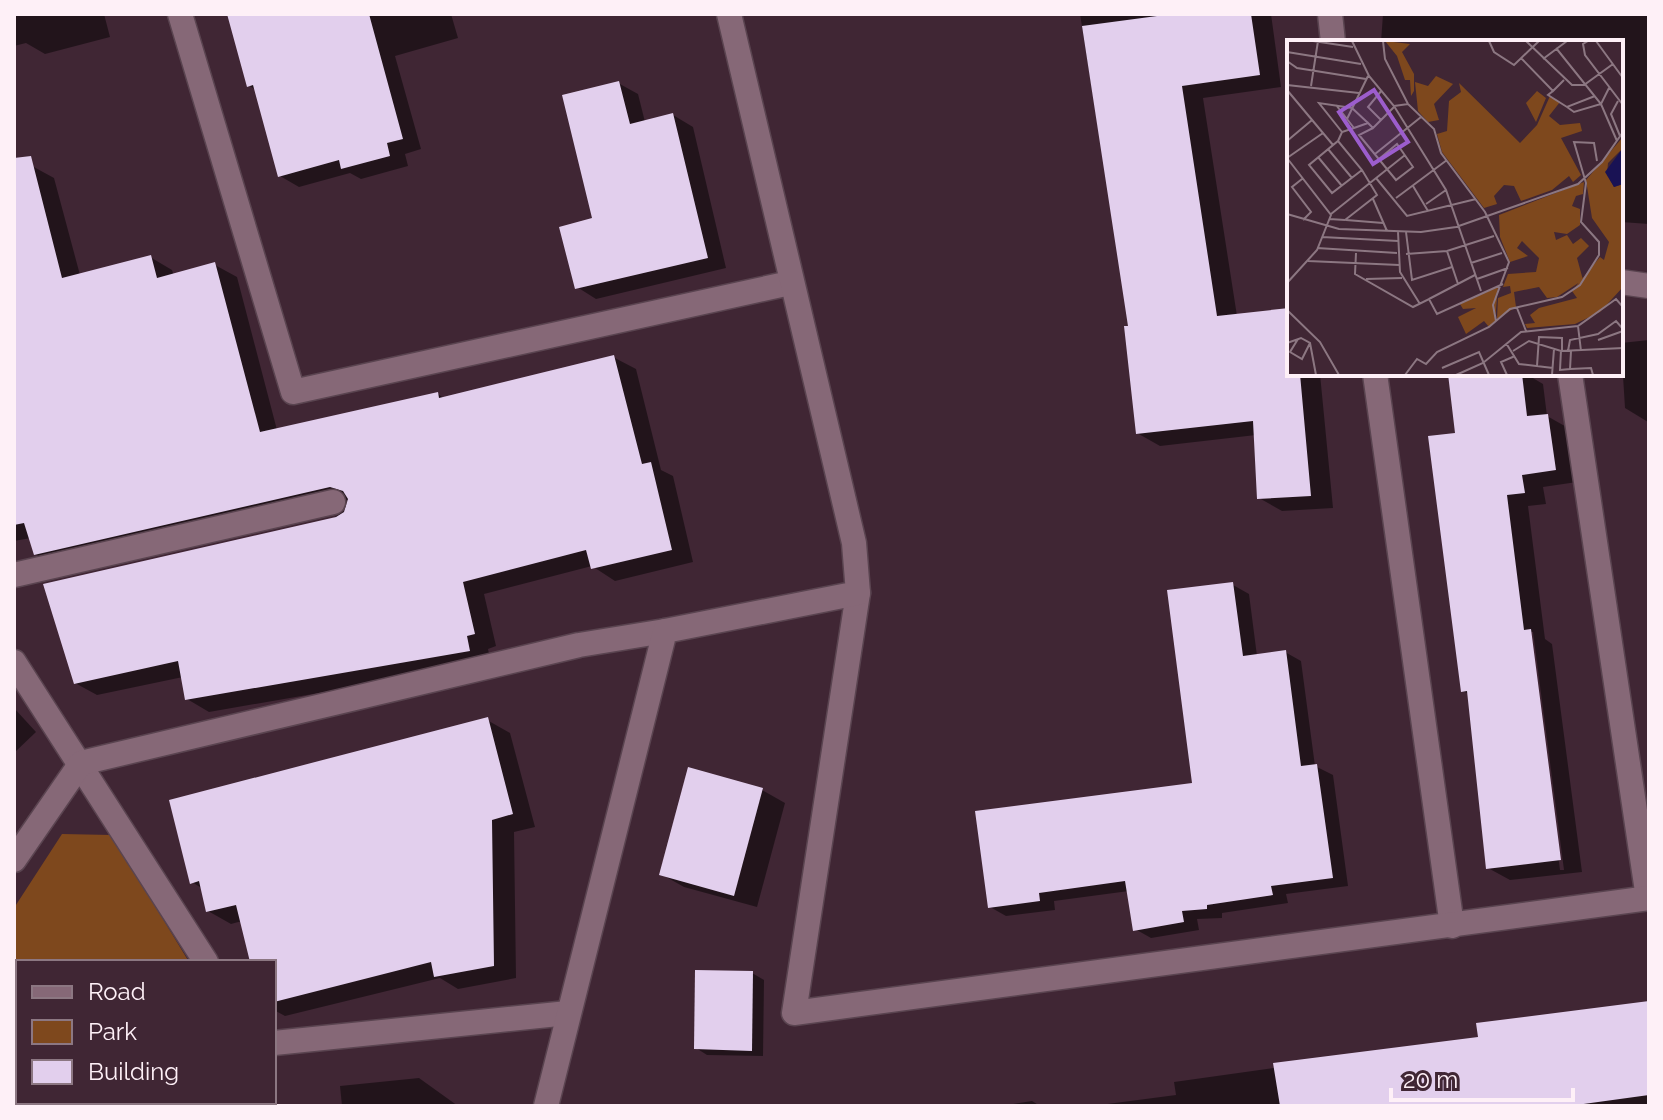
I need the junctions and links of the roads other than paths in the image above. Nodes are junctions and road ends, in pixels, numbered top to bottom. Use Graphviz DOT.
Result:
graph roads {
  1 [pos="180,14"];
  2 [pos="729,14"];
  3 [pos="1330,14"];
  4 [pos="1333,40"];
  5 [pos="1623,282"];
  6 [pos="790,283"];
  7 [pos="1649,286"];
  8 [pos="1375,376"];
  9 [pos="1570,376"];
  10 [pos="333,502"];
  11 [pos="14,575"];
  12 [pos="858,593"];
  13 [pos="665,631"];
  14 [pos="14,662"];
  15 [pos="81,763"];
  16 [pos="14,860"];
  17 [pos="1648,898"];
  18 [pos="1452,926"];
  19 [pos="205,960"];
  20 [pos="568,1013"];
  21 [pos="276,1043"];
  22 [pos="546,1106"];
  1 -- 6 [label="street"];
  2 -- 6 [label="street"];
  3 -- 4 [label="street"];
  5 -- 7 [label="street"];
  6 -- 12 [label="street"];
  8 -- 18 [label="street"];
  9 -- 17 [label="street"];
  10 -- 11 [label="street"];
  12 -- 13 [label="street"];
  12 -- 18 [label="street"];
  13 -- 15 [label="street"];
  13 -- 20 [label="street"];
  14 -- 15 [label="street"];
  15 -- 16 [label="street"];
  15 -- 19 [label="street"];
  17 -- 18 [label="street"];
  20 -- 21 [label="street"];
  20 -- 22 [label="street"];
}
